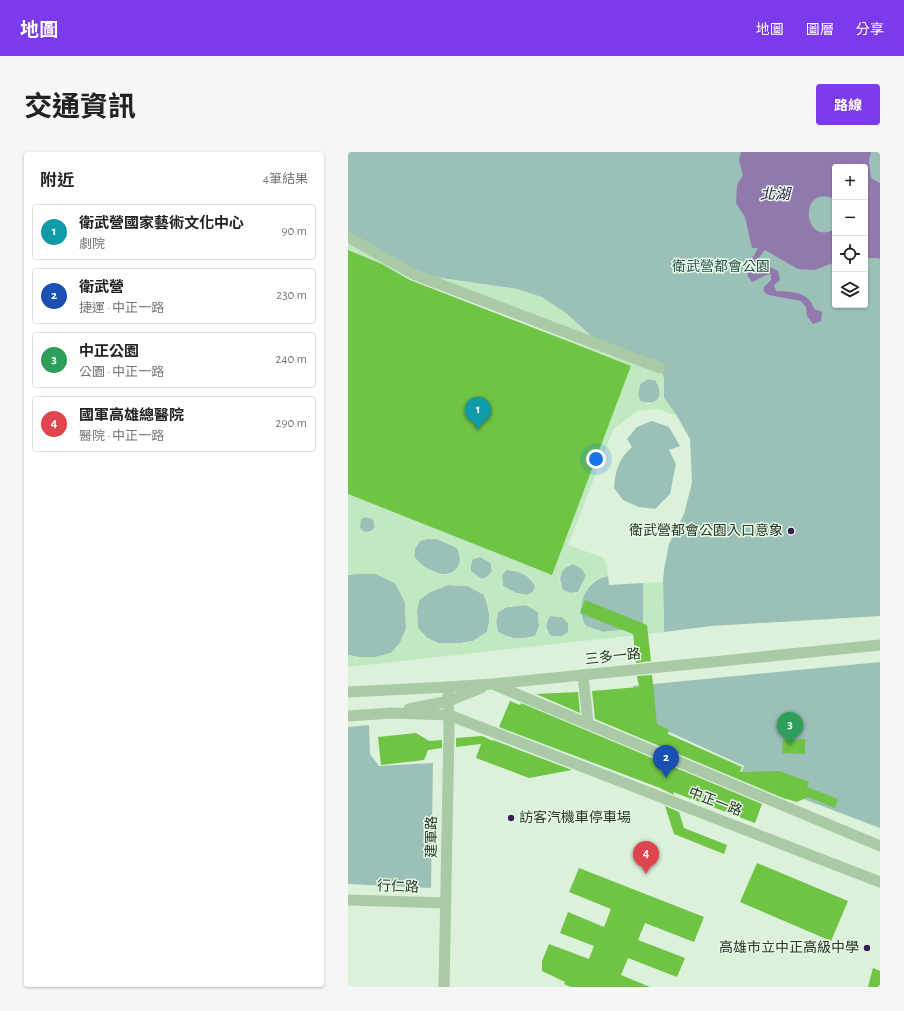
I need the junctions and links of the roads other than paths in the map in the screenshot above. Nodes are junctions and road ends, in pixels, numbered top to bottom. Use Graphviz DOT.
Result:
graph roads {
  1 [pos="348,237"];
  2 [pos="660,368"];
  3 [pos="880,645"];
  4 [pos="583,675"];
  5 [pos="493,684"];
  6 [pos="448,687"];
  7 [pos="348,692"];
  8 [pos="449,701"];
  9 [pos="392,713"];
  10 [pos="449,715"];
  11 [pos="348,716"];
  12 [pos="588,724"];
  13 [pos="880,846"];
  14 [pos="880,882"];
  15 [pos="348,900"];
  16 [pos="446,903"];
  17 [pos="444,987"];
  1 -- 2 [label="street"];
  3 -- 4 [label="street, 三多一路"];
  4 -- 5 [label="street, 三多一路"];
  4 -- 12 [label="street"];
  5 -- 6 [label="street, 三多一路"];
  5 -- 8 [label="street"];
  5 -- 12 [label="street, 中正一路"];
  6 -- 7 [label="street, 三多一路"];
  6 -- 8 [label="street, 建軍路"];
  8 -- 9 [label="street"];
  8 -- 10 [label="street, 建軍路"];
  9 -- 10 [label="street"];
  9 -- 11 [label="street"];
  10 -- 14 [label="street, 中正一路"];
  10 -- 16 [label="street, 建軍路"];
  12 -- 13 [label="street, 中正一路"];
  15 -- 16 [label="street, 行仁路"];
  16 -- 17 [label="street, 建軍路"];
}
